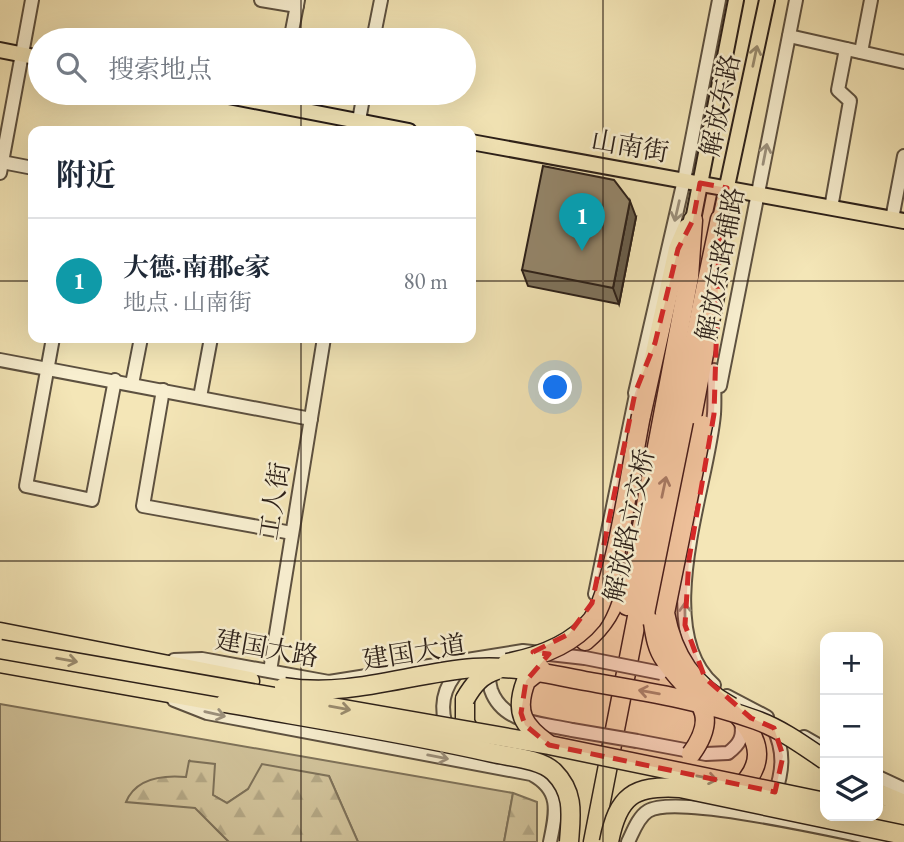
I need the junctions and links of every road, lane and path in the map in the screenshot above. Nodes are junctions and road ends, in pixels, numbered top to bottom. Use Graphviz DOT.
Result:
graph roads {
  1 [pos="32,0"];
  2 [pos="261,0"];
  3 [pos="381,0"];
  4 [pos="719,0"];
  5 [pos="736,0"];
  6 [pos="767,0"];
  7 [pos="796,0"];
  8 [pos="871,0"];
  9 [pos="297,3"];
  10 [pos="292,28"];
  11 [pos="375,28"];
  12 [pos="789,36"];
  13 [pos="846,49"];
  14 [pos="0,50"];
  15 [pos="861,52"];
  16 [pos="21,54"];
  17 [pos="28,55"];
  18 [pos="904,62"];
  19 [pos="264,105"];
  20 [pos="362,105"];
  21 [pos="353,126"];
  22 [pos="357,126"];
  23 [pos="476,143"];
  24 [pos="904,156"];
  25 [pos="1,168"];
  26 [pos="28,168"];
  27 [pos="684,180"];
  28 [pos="700,183"];
  29 [pos="727,188"];
  30 [pos="757,194"];
  31 [pos="831,208"];
  32 [pos="720,219"];
  33 [pos="693,220"];
  34 [pos="898,220"];
  35 [pos="690,242"];
  36 [pos="718,276"];
  37 [pos="52,343"];
  38 [pos="140,343"];
  39 [pos="210,343"];
  40 [pos="323,343"];
  41 [pos="656,343"];
  42 [pos="0,360"];
  43 [pos="48,367"];
  44 [pos="115,380"];
  45 [pos="132,384"];
  46 [pos="163,390"];
  47 [pos="635,393"];
  48 [pos="200,397"];
  49 [pos="310,419"];
  50 [pos="708,419"];
  51 [pos="292,533"];
  52 [pos="0,632"];
  53 [pos="0,649"];
  54 [pos="533,652"];
  55 [pos="508,660"];
  56 [pos="149,661"];
  57 [pos="0,663"];
  58 [pos="473,663"];
  59 [pos="270,671"];
  60 [pos="151,690"];
  61 [pos="723,694"];
  62 [pos="737,714"];
  63 [pos="763,719"];
  64 [pos="549,745"];
  65 [pos="820,747"];
  66 [pos="479,757"];
  67 [pos="822,758"];
  68 [pos="649,766"];
  69 [pos="883,778"];
  70 [pos="904,789"];
  71 [pos="883,795"];
  72 [pos="719,796"];
  73 [pos="820,801"];
  74 [pos="904,804"];
  75 [pos="883,814"];
  76 [pos="745,815"];
  77 [pos="904,818"];
  78 [pos="904,835"];
  79 [pos="550,842"];
  80 [pos="569,842"];
  81 [pos="582,842"];
  82 [pos="593,842"];
  83 [pos="609,842"];
  84 [pos="628,842"];
  85 [pos="891,842"];
  1 -- 16 [label="street"];
  2 -- 9 [label="street"];
  3 -- 11 [label="street"];
  4 -- 27 [label="street, 解放东路辅路"];
  5 -- 28 [label="main road, 解放东路"];
  29 -- 6 [label="main road, 解放东路, one-way"];
  7 -- 12 [label="street, 解放东路辅路"];
  8 -- 15 [label="street"];
  9 -- 10 [label="street"];
  12 -- 13 [label="street"];
  30 -- 12 [label="street, 解放东路辅路, one-way"];
  13 -- 15 [label="street"];
  13 -- 31 [label="street"];
  14 -- 16 [label="main road"];
  15 -- 18 [label="street"];
  16 -- 17 [label="main road"];
  16 -- 25 [label="street"];
  19 -- 21 [label="main road"];
  20 -- 22 [label="street"];
  23 -- 27 [label="main road, 山南街"];
  24 -- 34 [label="street"];
  25 -- 26 [label="street"];
  27 -- 28 [label="main road, 山南街"];
  27 -- 47 [label="street, 解放东路辅路, one-way"];
  28 -- 29 [label="main road, 山南街"];
  28 -- 33 [label="main road, 解放东路"];
  29 -- 30 [label="main road, 山南街"];
  29 -- 32 [label="main road, 解放东路"];
  30 -- 31 [label="main road, 山南街"];
  30 -- 50 [label="street, 解放东路辅路"];
  31 -- 34 [label="main road, 山南街"];
  32 -- 36 [label="highway"];
  82 -- 32 [label="highway, 解放路立交桥, one-way"];
  33 -- 35 [label="highway, 解放路立交桥"];
  33 -- 41 [label="highway"];
  35 -- 64 [label="highway, bridge"];
  35 -- 81 [label="highway, 解放路立交桥"];
  36 -- 50 [label="highway"];
  36 -- 68 [label="highway, bridge"];
  37 -- 43 [label="street"];
  38 -- 45 [label="street"];
  39 -- 48 [label="street"];
  40 -- 49 [label="street, 工人街"];
  41 -- 47 [label="street"];
  41 -- 58 [label="highway, bridge"];
  42 -- 43 [label="street"];
  43 -- 44 [label="street"];
  43 -- 44 [label="street"];
  44 -- 45 [label="street"];
  45 -- 46 [label="street"];
  46 -- 48 [label="street"];
  46 -- 51 [label="street"];
  47 -- 54 [label="street"];
  48 -- 49 [label="street"];
  49 -- 51 [label="street, 工人街"];
  61 -- 50 [label="street, 解放东路辅路, one-way"];
  50 -- 63 [label="highway, bridge"];
  51 -- 59 [label="street, 工人街"];
  52 -- 56 [label="highway, 建国大道"];
  53 -- 64 [label="highway, 建国大道, one-way, bridge"];
  54 -- 55 [label="street"];
  54 -- 61 [label="street, bridge"];
  55 -- 58 [label="highway, 建国大道, bridge"];
  55 -- 61 [label="street, bridge"];
  62 -- 55 [label="highway, 建国大道, one-way, bridge"];
  55 -- 66 [label="highway, bridge"];
  56 -- 58 [label="highway, 建国大道, bridge"];
  56 -- 59 [label="street, 建国大路"];
  57 -- 60 [label="highway"];
  58 -- 59 [label="street, 建国大路"];
  58 -- 66 [label="street"];
  60 -- 66 [label="highway, bridge"];
  60 -- 66 [label="street, one-way"];
  61 -- 63 [label="street"];
  62 -- 63 [label="highway, 建国大道, bridge"];
  62 -- 72 [label="highway, bridge"];
  63 -- 65 [label="street"];
  63 -- 67 [label="highway, 建国大道, bridge"];
  63 -- 76 [label="street"];
  64 -- 68 [label="highway, 建国大道, bridge"];
  66 -- 79 [label="street"];
  66 -- 80 [label="highway, bridge"];
  68 -- 73 [label="highway, 建国大道, one-way, bridge"];
  69 -- 70 [label="street"];
  71 -- 74 [label="highway"];
  72 -- 78 [label="highway, bridge"];
  72 -- 83 [label="highway, bridge"];
  75 -- 77 [label="highway"];
  76 -- 84 [label="street"];
  76 -- 85 [label="street"];
}
